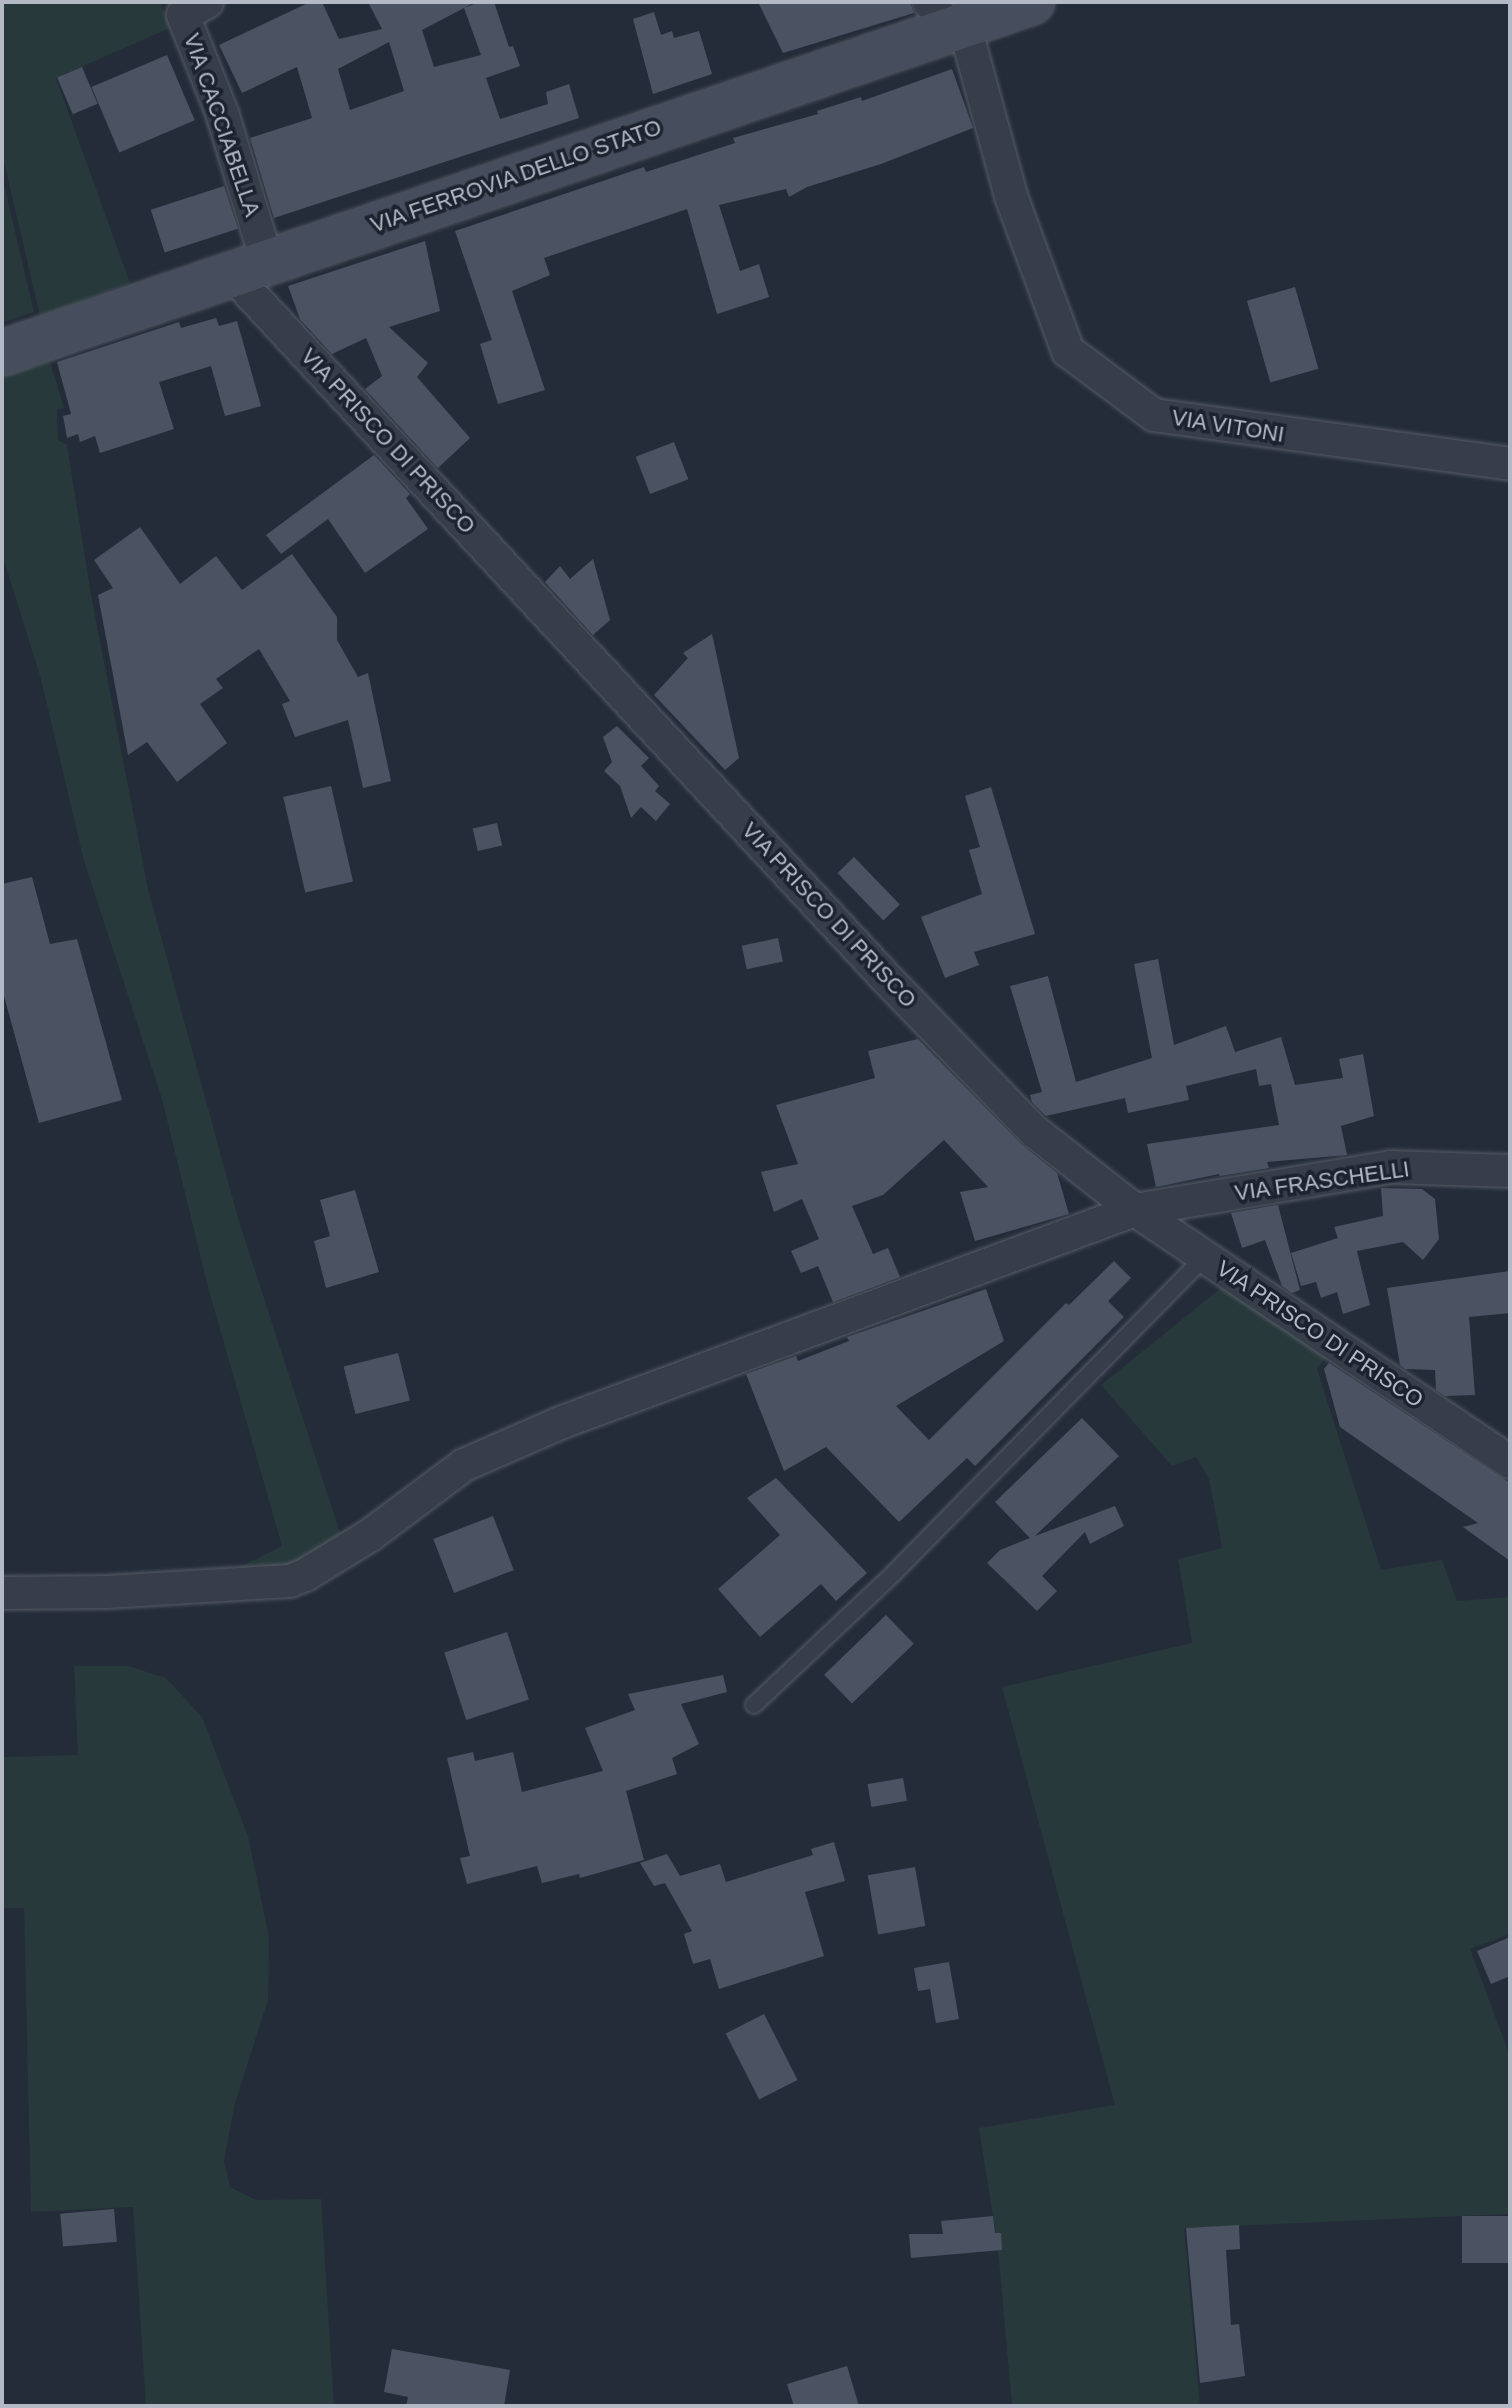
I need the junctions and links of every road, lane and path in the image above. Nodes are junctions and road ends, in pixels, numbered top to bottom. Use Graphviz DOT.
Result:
graph roads {
  1 [pos="1032,2"];
  2 [pos="189,6"];
  3 [pos="948,18"];
  4 [pos="249,267"];
  5 [pos="2,353"];
  6 [pos="1510,464"];
  7 [pos="1510,1171"];
  8 [pos="1135,1210"];
  9 [pos="1205,1256"];
  10 [pos="1510,1462"];
  11 [pos="2,1593"];
  12 [pos="754,1705"];
  1 -- 3 [label="main road, VIA FERROVIA DELLO STATO"];
  2 -- 4 [label="street, VIA CACCIABELLA"];
  3 -- 4 [label="main road, VIA FERROVIA DELLO STATO"];
  3 -- 6 [label="street, VIA VITONI"];
  4 -- 5 [label="main road, VIA FERROVIA DELLO STATO"];
  4 -- 8 [label="street, VIA PRISCO DI PRISCO"];
  7 -- 8 [label="street, VIA FRASCHELLI"];
  8 -- 9 [label="street, VIA PRISCO DI PRISCO"];
  8 -- 11 [label="street, VIA FRASCHELLI"];
  9 -- 10 [label="street, VIA PRISCO DI PRISCO"];
  9 -- 12 [label="lane"];
}
